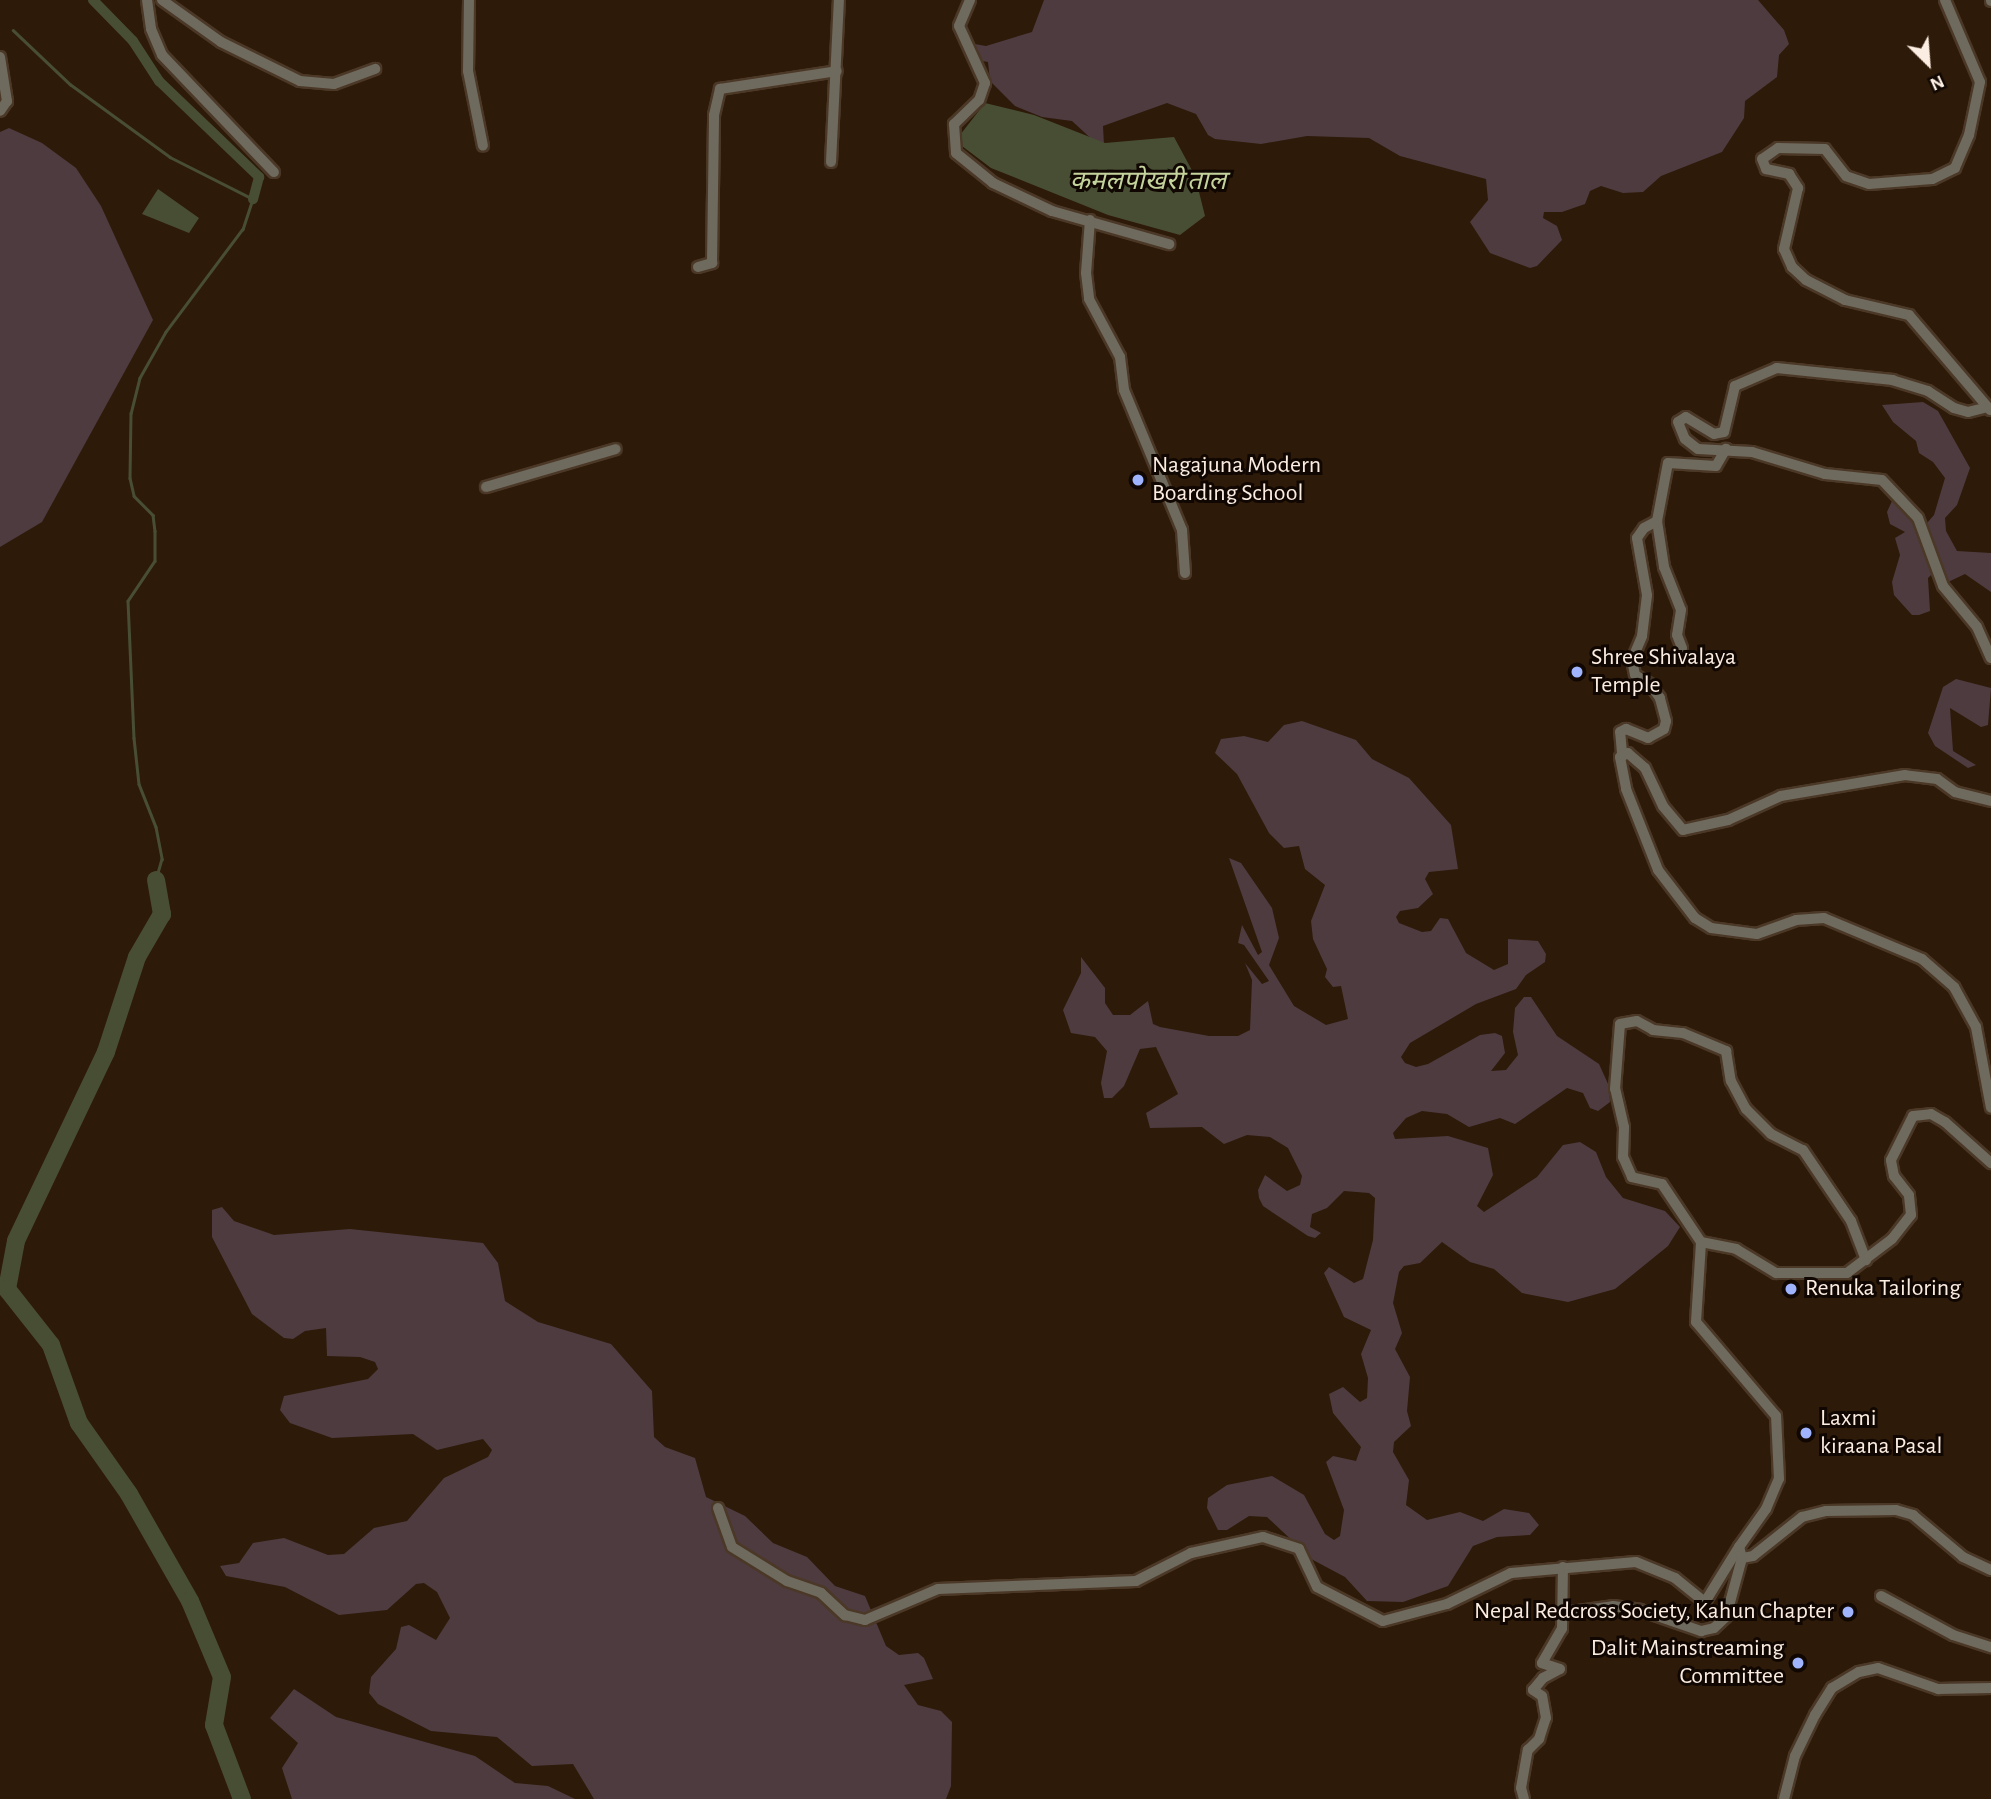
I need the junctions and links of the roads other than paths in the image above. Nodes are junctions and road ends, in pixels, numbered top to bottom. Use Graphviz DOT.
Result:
graph roads {
  1 [pos="147,0"];
  2 [pos="162,0"];
  3 [pos="469,0"];
  4 [pos="839,0"];
  5 [pos="970,0"];
  6 [pos="1945,0"];
  7 [pos="0,57"];
  8 [pos="375,69"];
  9 [pos="837,71"];
  10 [pos="0,111"];
  11 [pos="483,146"];
  12 [pos="831,162"];
  13 [pos="274,172"];
  14 [pos="1090,220"];
  15 [pos="1169,244"];
  16 [pos="698,267"];
  17 [pos="1988,409"];
  18 [pos="616,449"];
  19 [pos="1726,449"];
  20 [pos="486,487"];
  21 [pos="1657,522"];
  22 [pos="1185,573"];
  23 [pos="1682,648"];
  24 [pos="1991,658"];
  25 [pos="1622,753"];
  26 [pos="1991,801"];
  27 [pos="1991,1108"];
  28 [pos="1991,1163"];
  29 [pos="1701,1242"];
  30 [pos="1866,1260"];
  31 [pos="718,1508"];
  32 [pos="1740,1552"];
  33 [pos="1563,1567"];
  34 [pos="1991,1570"];
  35 [pos="1881,1596"];
  36 [pos="1564,1613"];
  37 [pos="1991,1647"];
  38 [pos="1991,1688"];
  39 [pos="1524,1799"];
  40 [pos="1784,1799"];
  1 -- 13 [label="street"];
  2 -- 8 [label="street"];
  3 -- 11 [label="street"];
  4 -- 9 [label="street"];
  5 -- 14 [label="street"];
  6 -- 17 [label="street"];
  7 -- 10 [label="street"];
  9 -- 12 [label="street"];
  9 -- 16 [label="street"];
  14 -- 15 [label="street"];
  14 -- 22 [label="street"];
  17 -- 19 [label="street"];
  18 -- 20 [label="street"];
  19 -- 21 [label="street"];
  19 -- 24 [label="street"];
  21 -- 23 [label="street"];
  21 -- 25 [label="street"];
  25 -- 26 [label="street"];
  25 -- 27 [label="street"];
  28 -- 30 [label="street"];
  29 -- 30 [label="street"];
  29 -- 30 [label="street"];
  29 -- 32 [label="street"];
  31 -- 33 [label="street"];
  32 -- 33 [label="street"];
  32 -- 34 [label="street"];
  32 -- 36 [label="street"];
  33 -- 36 [label="street"];
  35 -- 37 [label="street"];
  36 -- 39 [label="street"];
  38 -- 40 [label="street"];
}
